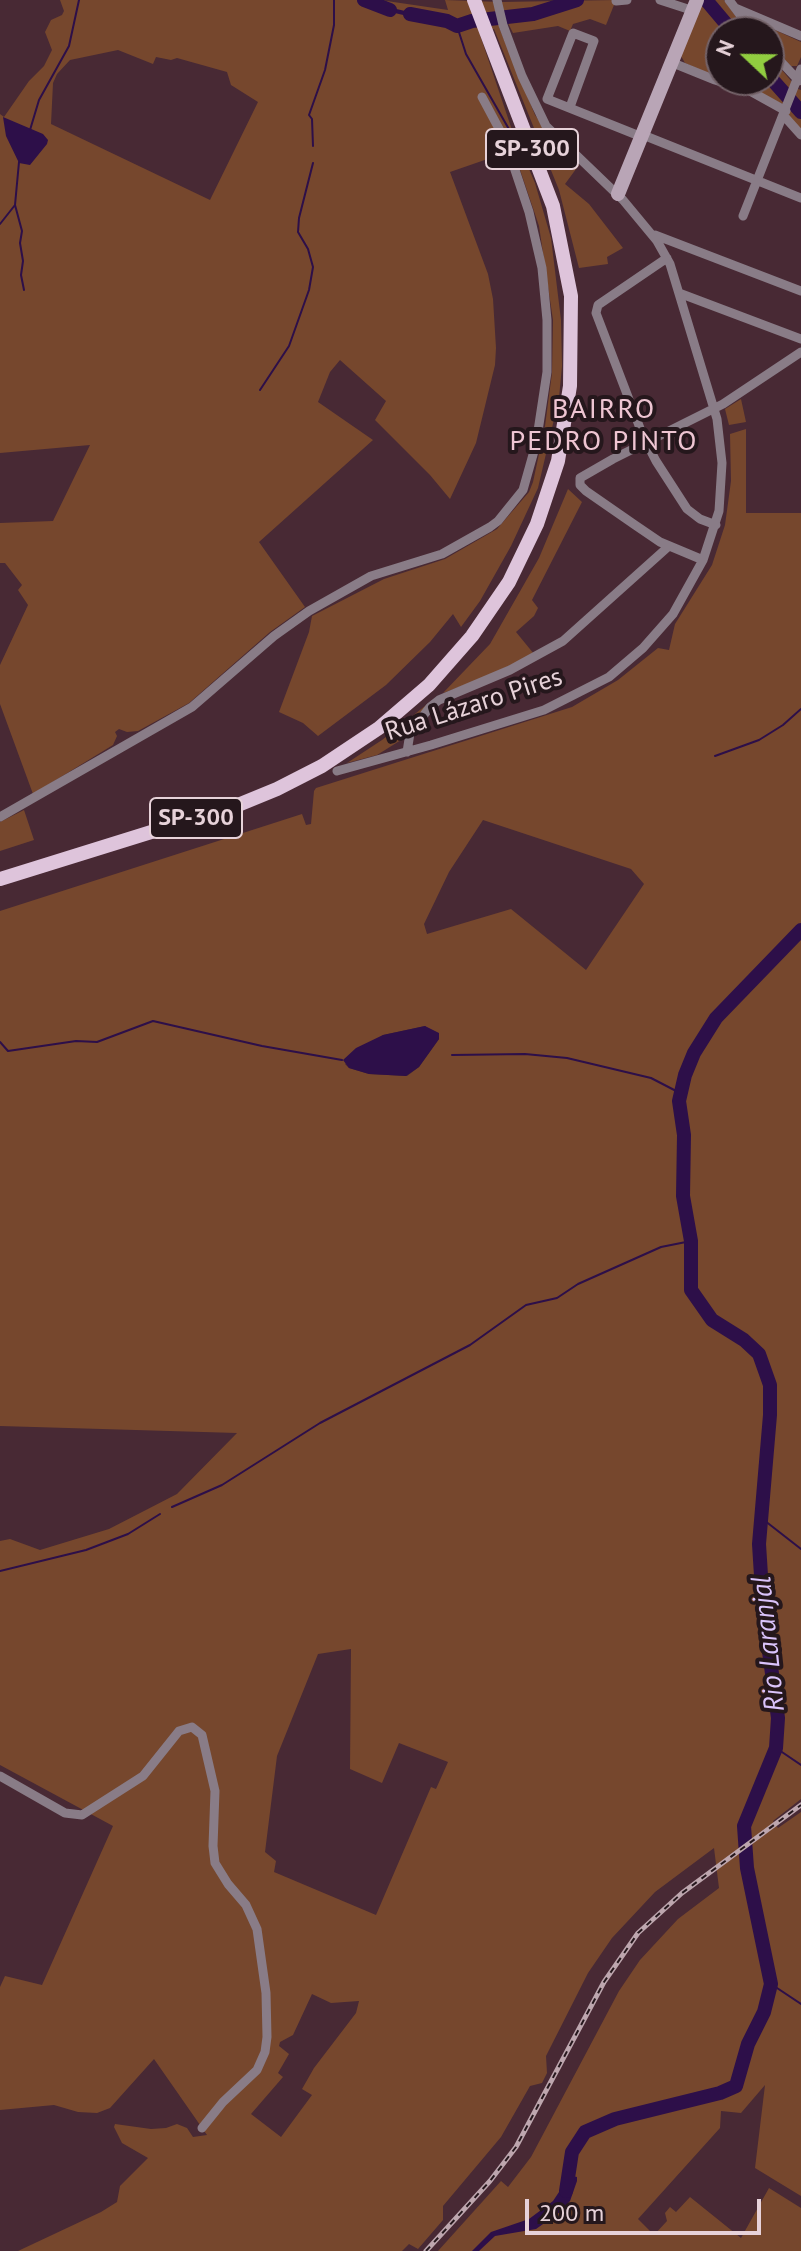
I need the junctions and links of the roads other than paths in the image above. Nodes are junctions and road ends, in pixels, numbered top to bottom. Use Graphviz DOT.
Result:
graph roads {
  1 [pos="627,0"];
  2 [pos="660,0"];
  3 [pos="474,1"];
  4 [pos="616,1"];
  5 [pos="497,4"];
  6 [pos="696,4"];
  7 [pos="732,4"];
  8 [pos="801,36"];
  9 [pos="673,63"];
  10 [pos="798,80"];
  11 [pos="482,97"];
  12 [pos="570,107"];
  13 [pos="786,111"];
  14 [pos="525,132"];
  15 [pos="801,135"];
  16 [pos="643,136"];
  17 [pos="505,140"];
  18 [pos="758,181"];
  19 [pos="618,194"];
  20 [pos="801,198"];
  21 [pos="743,216"];
  22 [pos="652,234"];
  23 [pos="678,244"];
  24 [pos="665,254"];
  25 [pos="801,291"];
  26 [pos="679,293"];
  27 [pos="801,339"];
  28 [pos="801,352"];
  29 [pos="715,408"];
  30 [pos="646,442"];
  31 [pos="716,525"];
  32 [pos="669,546"];
  33 [pos="703,560"];
  34 [pos="407,752"];
  35 [pos="337,771"];
  36 [pos="0,817"];
  37 [pos="0,879"];
  38 [pos="0,1776"];
  39 [pos="202,2128"];
  1 -- 4 [label="street"];
  2 -- 6 [label="street"];
  3 -- 14 [label="main road, SP-300"];
  5 -- 19 [label="street, Rua Lázaro Pires"];
  6 -- 9 [label="street"];
  7 -- 8 [label="street"];
  9 -- 13 [label="street"];
  9 -- 16 [label="street"];
  10 -- 13 [label="street"];
  11 -- 17 [label="street"];
  12 -- 12 [label="street"];
  12 -- 16 [label="street"];
  13 -- 15 [label="street"];
  13 -- 18 [label="street"];
  14 -- 17 [label="street"];
  14 -- 37 [label="main road, SP-300"];
  16 -- 18 [label="street"];
  16 -- 19 [label="street"];
  17 -- 36 [label="street"];
  18 -- 20 [label="street"];
  18 -- 21 [label="street"];
  19 -- 22 [label="street, Rua Lázaro Pires"];
  22 -- 23 [label="street"];
  22 -- 24 [label="street, Rua Lázaro Pires"];
  23 -- 24 [label="street"];
  23 -- 25 [label="street"];
  24 -- 26 [label="street, Rua Lázaro Pires"];
  24 -- 30 [label="street"];
  26 -- 27 [label="street"];
  26 -- 29 [label="street, Rua Lázaro Pires"];
  28 -- 29 [label="street"];
  29 -- 30 [label="street"];
  29 -- 31 [label="street, Rua Lázaro Pires"];
  30 -- 31 [label="street"];
  30 -- 32 [label="street"];
  31 -- 33 [label="street, Rua Lázaro Pires"];
  32 -- 33 [label="street"];
  32 -- 34 [label="street"];
  33 -- 34 [label="street, Rua Lázaro Pires"];
  34 -- 35 [label="street, Rua Lázaro Pires"];
  38 -- 39 [label="street"];
}
